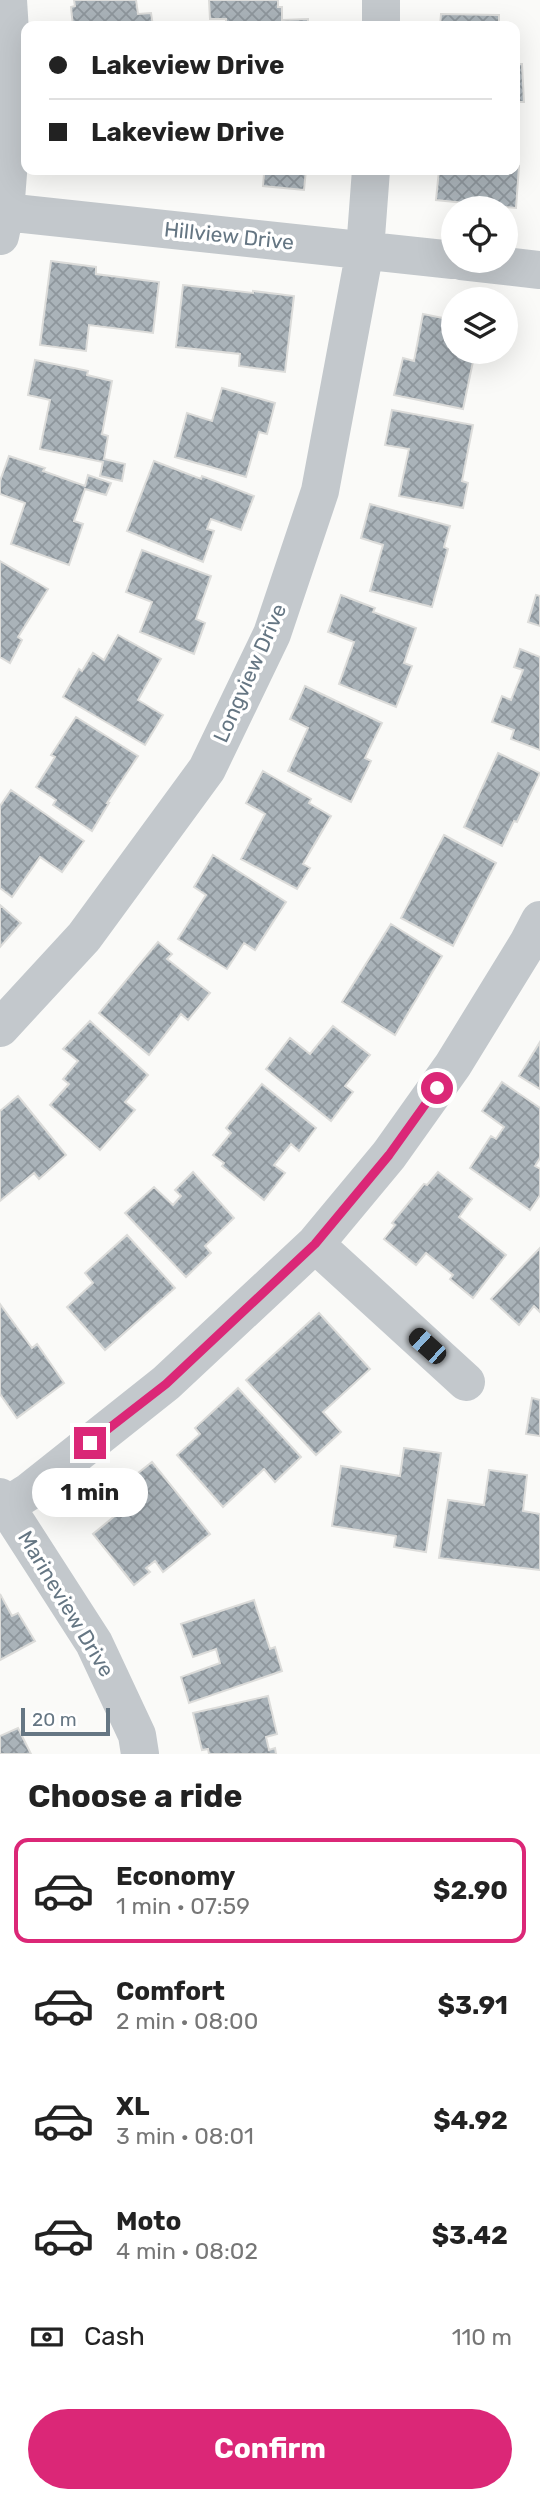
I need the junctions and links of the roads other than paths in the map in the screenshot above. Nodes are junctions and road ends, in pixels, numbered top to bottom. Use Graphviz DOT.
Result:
graph roads {
  1 [pos="8,0"];
  2 [pos="381,0"];
  3 [pos="381,21"];
  4 [pos="371,175"];
  5 [pos="2,224"];
  6 [pos="365,250"];
  7 [pos="441,259"];
  8 [pos="518,267"];
  9 [pos="540,270"];
  10 [pos="540,920"];
  11 [pos="0,1028"];
  12 [pos="315,1244"];
  13 [pos="466,1382"];
  14 [pos="2,1504"];
  15 [pos="141,1754"];
  1 -- 5 [label="street"];
  2 -- 3 [label="street"];
  4 -- 6 [label="street, Longview Drive"];
  5 -- 6 [label="street, Hillview Drive"];
  6 -- 7 [label="street, Hillview Drive"];
  6 -- 11 [label="street, Longview Drive"];
  8 -- 9 [label="street"];
  10 -- 12 [label="street"];
  12 -- 13 [label="street"];
  12 -- 14 [label="street"];
  14 -- 15 [label="street, Marineview Drive"];
}
